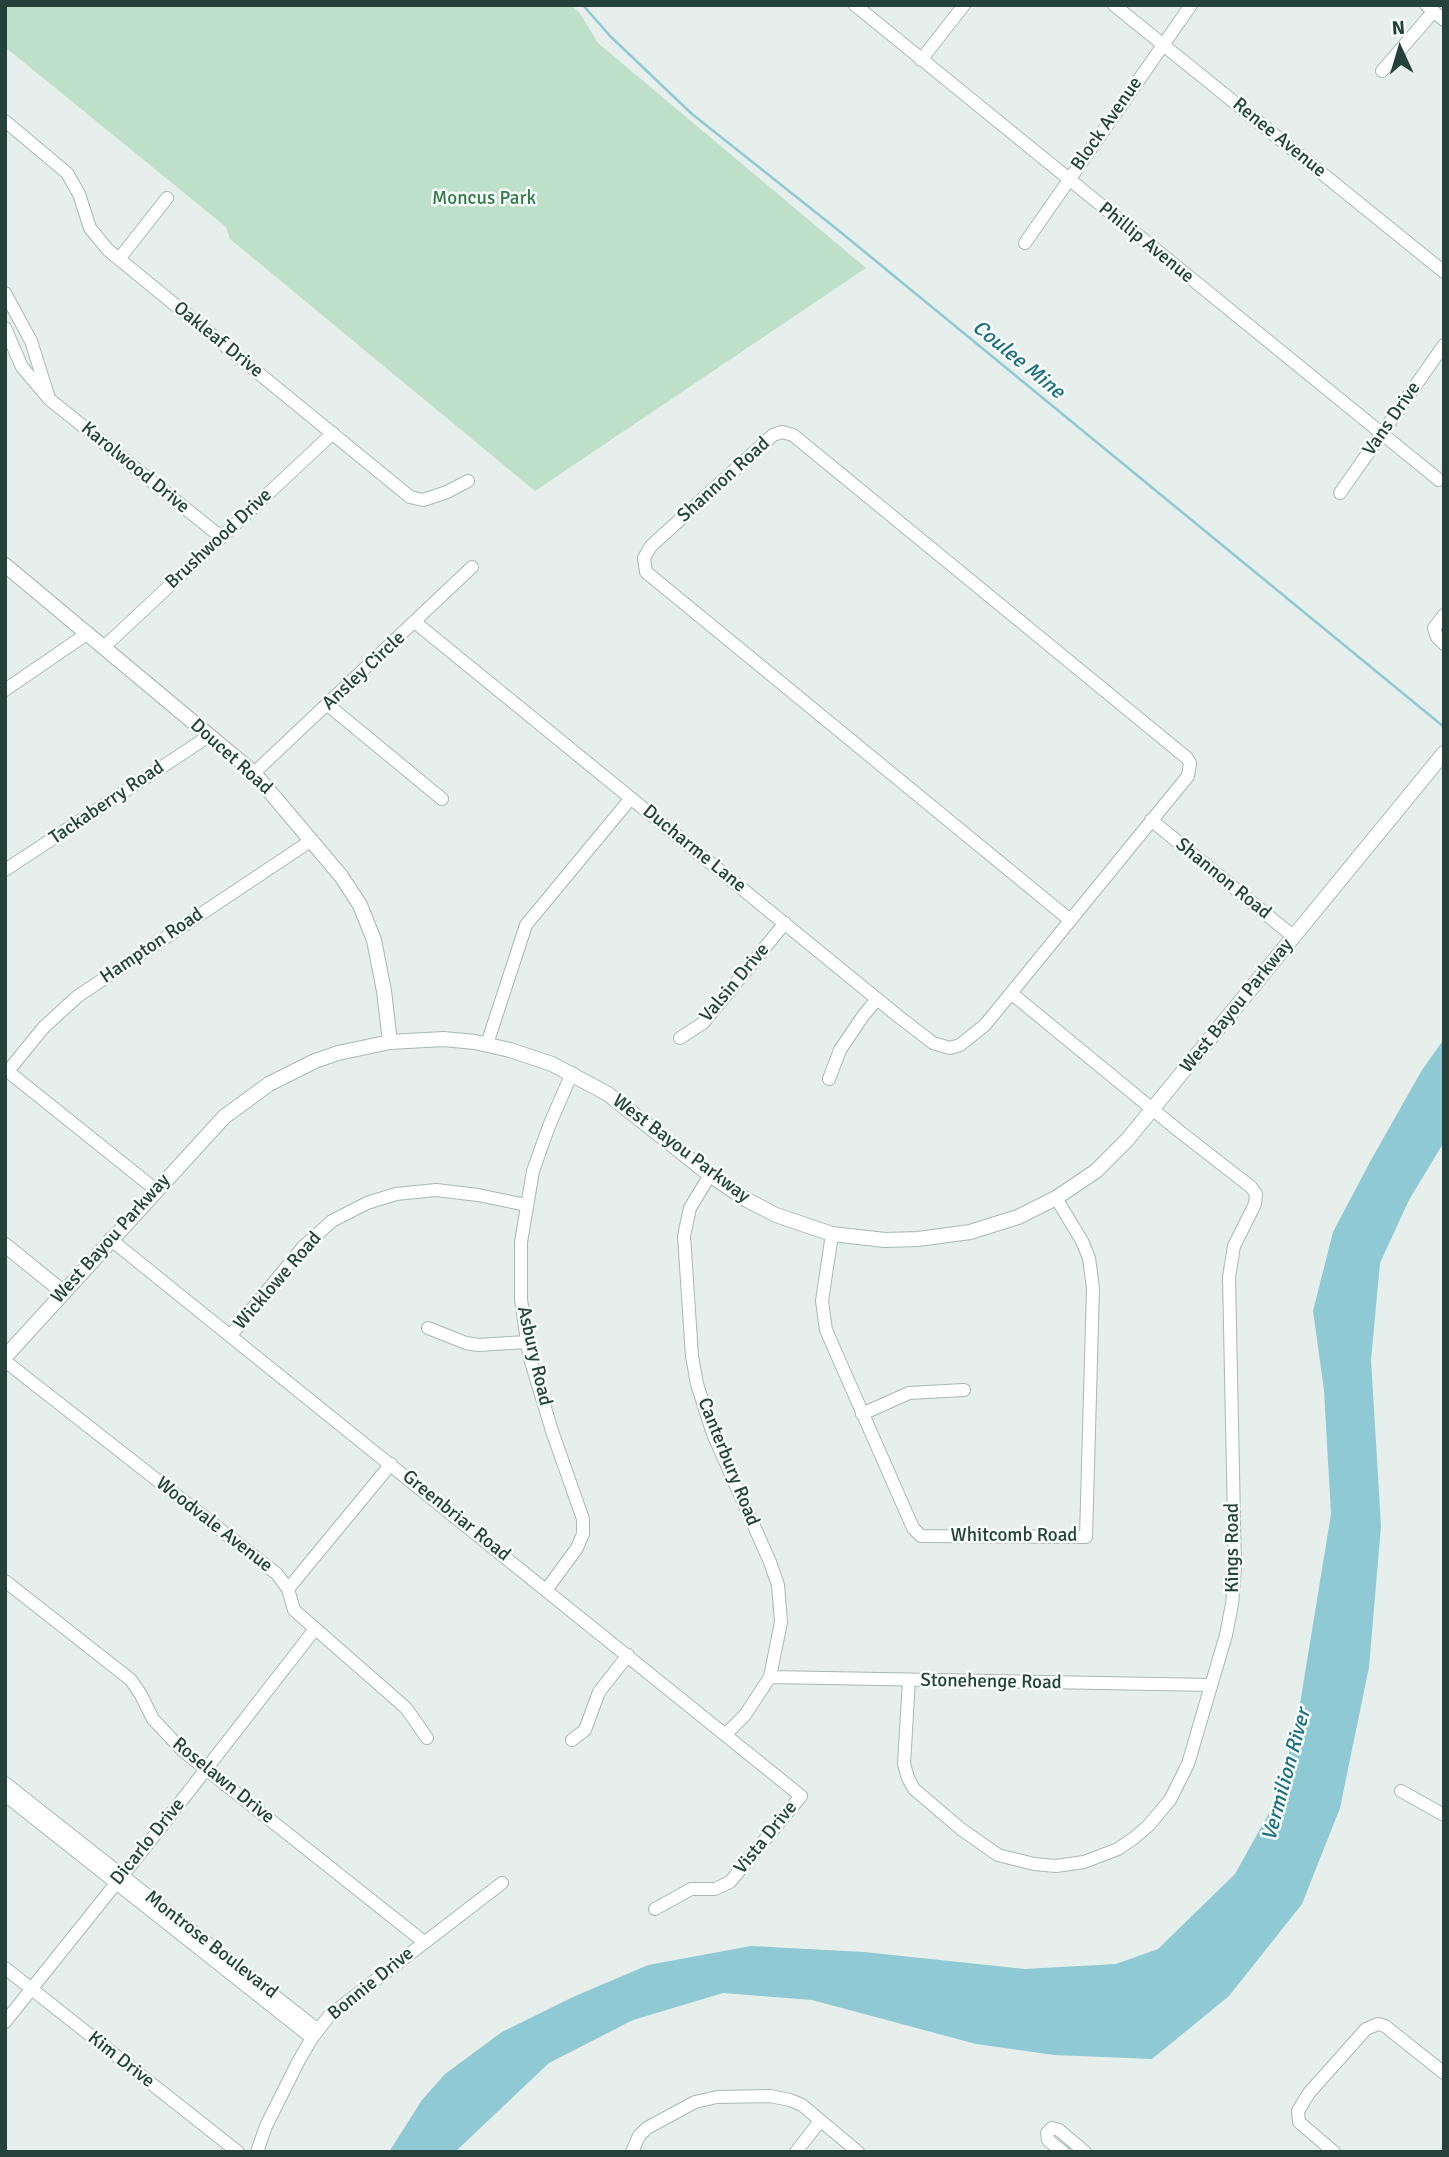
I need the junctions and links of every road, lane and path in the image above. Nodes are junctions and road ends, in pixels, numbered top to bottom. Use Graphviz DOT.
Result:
graph roads {
  1 [pos="855,5"];
  2 [pos="964,5"];
  3 [pos="1114,5"];
  4 [pos="1191,5"];
  5 [pos="1429,8"];
  6 [pos="1444,20"];
  7 [pos="1163,44"];
  8 [pos="920,60"];
  9 [pos="1382,71"];
  10 [pos="5,121"];
  11 [pos="1068,180"];
  12 [pos="167,198"];
  13 [pos="1025,243"];
  14 [pos="119,259"];
  15 [pos="1444,272"];
  16 [pos="5,293"];
  17 [pos="5,328"];
  18 [pos="1444,345"];
  19 [pos="49,400"];
  20 [pos="333,433"];
  21 [pos="1382,435"];
  22 [pos="1439,480"];
  23 [pos="468,481"];
  24 [pos="1340,493"];
  25 [pos="221,537"];
  26 [pos="5,565"];
  27 [pos="472,567"];
  28 [pos="1443,619"];
  29 [pos="415,622"];
  30 [pos="88,633"];
  31 [pos="1444,644"];
  32 [pos="105,646"];
  33 [pos="5,690"];
  34 [pos="328,705"];
  35 [pos="209,736"];
  36 [pos="1442,755"];
  37 [pos="254,773"];
  38 [pos="631,798"];
  39 [pos="443,799"];
  40 [pos="1152,820"];
  41 [pos="312,840"];
  42 [pos="5,870"];
  43 [pos="1070,920"];
  44 [pos="785,923"];
  45 [pos="1294,937"];
  46 [pos="1011,993"];
  47 [pos="877,999"];
  48 [pos="978,1032"];
  49 [pos="680,1038"];
  50 [pos="390,1042"];
  51 [pos="487,1045"];
  52 [pos="6,1070"];
  53 [pos="572,1073"];
  54 [pos="829,1079"];
  55 [pos="1154,1109"];
  56 [pos="710,1175"];
  57 [pos="156,1190"];
  58 [pos="1056,1198"];
  59 [pos="526,1205"];
  60 [pos="832,1234"];
  61 [pos="110,1239"];
  62 [pos="5,1245"];
  63 [pos="63,1292"];
  64 [pos="428,1328"];
  65 [pos="231,1335"];
  66 [pos="526,1342"];
  67 [pos="5,1359"];
  68 [pos="964,1390"];
  69 [pos="862,1414"];
  70 [pos="391,1464"];
  71 [pos="5,1581"];
  72 [pos="288,1589"];
  73 [pos="547,1589"];
  74 [pos="315,1629"];
  75 [pos="628,1655"];
  76 [pos="770,1677"];
  77 [pos="909,1680"];
  78 [pos="1211,1685"];
  79 [pos="725,1735"];
  80 [pos="427,1738"];
  81 [pos="572,1740"];
  82 [pos="206,1769"];
  83 [pos="5,1783"];
  84 [pos="1401,1791"];
  85 [pos="5,1795"];
  86 [pos="801,1796"];
  87 [pos="1444,1815"];
  88 [pos="119,1879"];
  89 [pos="502,1883"];
  90 [pos="655,1909"];
  91 [pos="424,1942"];
  92 [pos="5,1968"];
  93 [pos="31,1989"];
  94 [pos="5,2022"];
  95 [pos="315,2034"];
  96 [pos="1444,2073"];
  97 [pos="820,2121"];
  98 [pos="238,2152"];
  99 [pos="257,2152"];
  100 [pos="632,2152"];
  101 [pos="796,2152"];
  102 [pos="858,2152"];
  103 [pos="1063,2152"];
  104 [pos="1085,2152"];
  105 [pos="1334,2152"];
  1 -- 8 [label="street, Phillip Avenue"];
  2 -- 8 [label="street"];
  3 -- 7 [label="street, Renee Avenue"];
  4 -- 7 [label="street, Block Avenue"];
  5 -- 6 [label="street"];
  5 -- 9 [label="street"];
  7 -- 11 [label="street, Block Avenue"];
  7 -- 15 [label="street, Renee Avenue"];
  8 -- 11 [label="street, Phillip Avenue"];
  10 -- 14 [label="street, Oakleaf Drive"];
  11 -- 13 [label="street, Block Avenue"];
  11 -- 21 [label="street, Phillip Avenue"];
  12 -- 14 [label="street"];
  14 -- 20 [label="street, Oakleaf Drive"];
  16 -- 19 [label="street"];
  17 -- 19 [label="street, Karolwood Drive"];
  18 -- 21 [label="street, Vans Drive"];
  19 -- 25 [label="street, Karolwood Drive"];
  20 -- 23 [label="street, Oakleaf Drive"];
  20 -- 25 [label="street, Brushwood Drive"];
  21 -- 22 [label="street, Phillip Avenue"];
  21 -- 24 [label="street, Vans Drive"];
  25 -- 32 [label="street, Brushwood Drive"];
  26 -- 30 [label="street, Doucet Road"];
  27 -- 29 [label="street, Ansley Circle"];
  28 -- 31 [label="street"];
  29 -- 34 [label="street, Ansley Circle"];
  29 -- 38 [label="street, Ducharme Lane"];
  30 -- 32 [label="street, Doucet Road"];
  30 -- 33 [label="street"];
  32 -- 35 [label="street, Doucet Road"];
  34 -- 37 [label="street, Ansley Circle"];
  34 -- 39 [label="street"];
  35 -- 37 [label="street, Doucet Road"];
  35 -- 42 [label="street, Tackaberry Road"];
  36 -- 45 [label="street, West Bayou Parkway"];
  37 -- 41 [label="street, Doucet Road"];
  38 -- 44 [label="street, Ducharme Lane"];
  38 -- 51 [label="street"];
  40 -- 43 [label="street, Shannon Road"];
  40 -- 43 [label="street, Shannon Road"];
  40 -- 45 [label="street, Shannon Road"];
  41 -- 50 [label="street, Doucet Road"];
  41 -- 52 [label="street, Hampton Road"];
  43 -- 46 [label="street, Shannon Road"];
  44 -- 47 [label="street, Ducharme Lane"];
  44 -- 49 [label="street, Valsin Drive"];
  45 -- 55 [label="street, West Bayou Parkway"];
  46 -- 48 [label="street, Shannon Road"];
  46 -- 55 [label="street, Kings Road"];
  47 -- 48 [label="street, Ducharme Lane"];
  47 -- 54 [label="street"];
  50 -- 51 [label="street, West Bayou Parkway"];
  50 -- 57 [label="street, West Bayou Parkway"];
  51 -- 53 [label="street, West Bayou Parkway"];
  52 -- 57 [label="street"];
  53 -- 56 [label="street, West Bayou Parkway"];
  53 -- 59 [label="street, Asbury Road"];
  55 -- 58 [label="street, West Bayou Parkway"];
  55 -- 78 [label="street, Kings Road"];
  56 -- 60 [label="street, West Bayou Parkway"];
  56 -- 76 [label="street, Canterbury Road"];
  57 -- 61 [label="street, West Bayou Parkway"];
  58 -- 60 [label="street, West Bayou Parkway"];
  58 -- 69 [label="street, Whitcomb Road"];
  59 -- 65 [label="street, Wicklowe Road"];
  59 -- 66 [label="street, Asbury Road"];
  60 -- 69 [label="street, Whitcomb Road"];
  61 -- 63 [label="street, West Bayou Parkway"];
  61 -- 65 [label="street, Greenbriar Road"];
  62 -- 63 [label="street"];
  63 -- 67 [label="street, West Bayou Parkway"];
  64 -- 66 [label="street"];
  65 -- 70 [label="street, Greenbriar Road"];
  66 -- 73 [label="street, Asbury Road"];
  67 -- 72 [label="street, Woodvale Avenue"];
  68 -- 69 [label="street"];
  70 -- 72 [label="street"];
  70 -- 73 [label="street, Greenbriar Road"];
  71 -- 82 [label="street, Roselawn Drive"];
  72 -- 74 [label="street, Woodvale Avenue"];
  73 -- 75 [label="street, Greenbriar Road"];
  74 -- 80 [label="street, Woodvale Avenue"];
  74 -- 82 [label="street, Dicarlo Drive"];
  75 -- 79 [label="street, Greenbriar Road"];
  75 -- 81 [label="street"];
  76 -- 77 [label="street, Stonehenge Road"];
  76 -- 79 [label="street, Canterbury Road"];
  77 -- 78 [label="street, Stonehenge Road"];
  77 -- 78 [label="street, Kings Road"];
  79 -- 86 [label="street, Greenbriar Road"];
  82 -- 88 [label="street, Dicarlo Drive"];
  82 -- 91 [label="street, Roselawn Drive"];
  83 -- 88 [label="street, Montrose Boulevard"];
  84 -- 87 [label="street"];
  85 -- 88 [label="street, Montrose Boulevard"];
  86 -- 90 [label="street, Vista Drive"];
  88 -- 93 [label="street, Dicarlo Drive"];
  88 -- 95 [label="street, Montrose Boulevard"];
  89 -- 91 [label="street, Bonnie Drive"];
  91 -- 95 [label="street, Bonnie Drive"];
  92 -- 93 [label="street, Kim Drive"];
  93 -- 94 [label="street, Dicarlo Drive"];
  93 -- 98 [label="street, Kim Drive"];
  95 -- 99 [label="street, Bonnie Drive"];
  96 -- 105 [label="street"];
  97 -- 100 [label="street"];
  97 -- 101 [label="street"];
  97 -- 102 [label="street"];
  103 -- 104 [label="street"];
}
